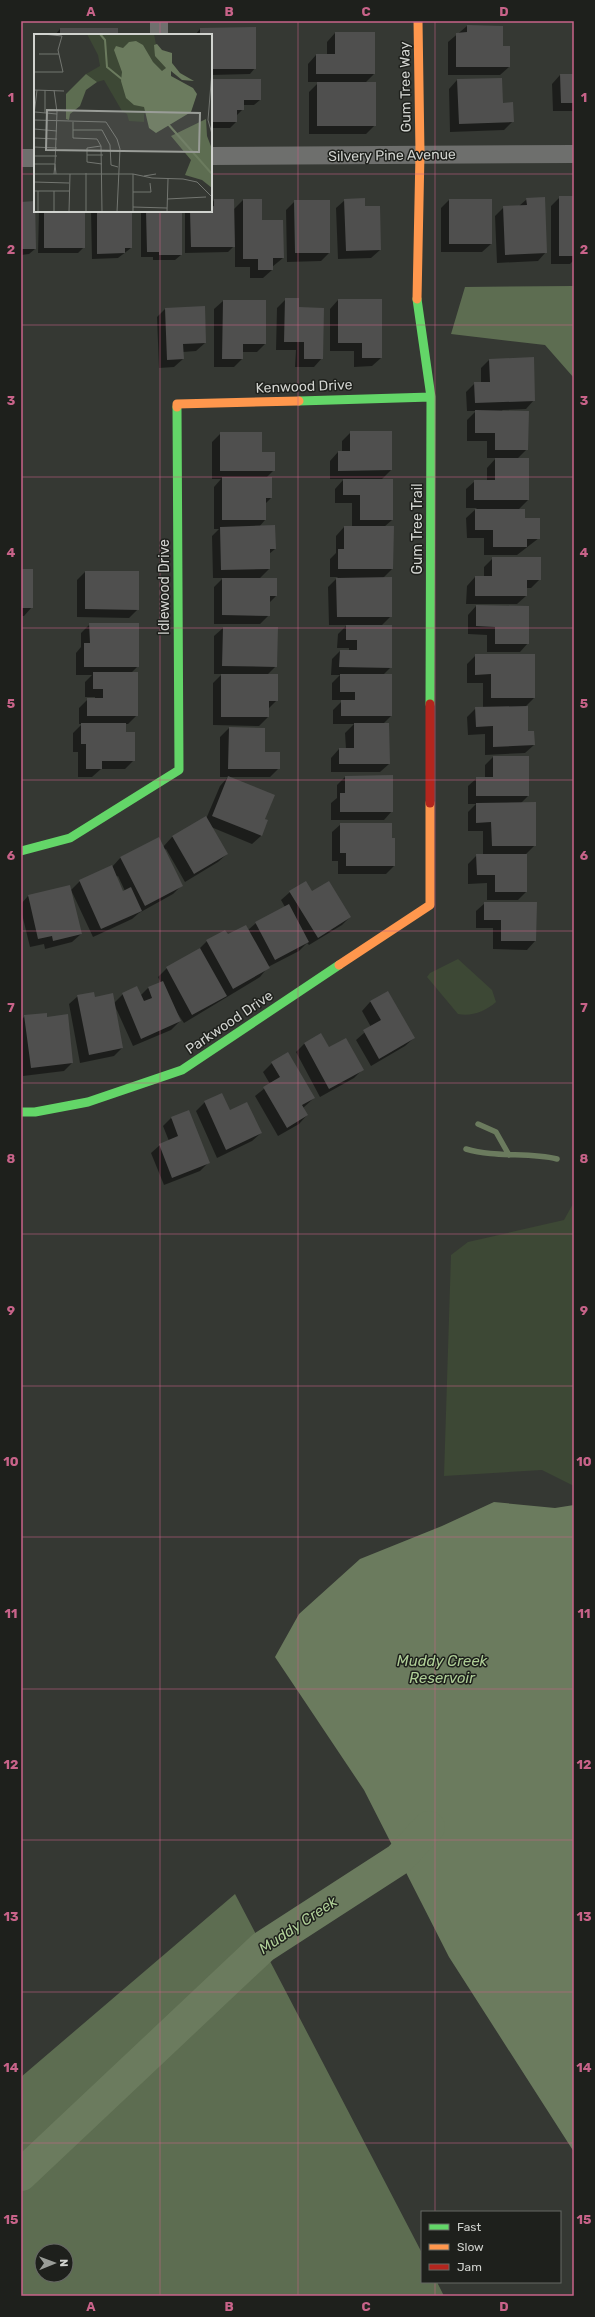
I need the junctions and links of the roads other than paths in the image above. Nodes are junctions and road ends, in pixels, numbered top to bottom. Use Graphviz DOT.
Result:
graph roads {
  1 [pos="159,21"];
  2 [pos="418,21"];
  3 [pos="159,34"];
  4 [pos="420,154"];
  5 [pos="574,154"];
  6 [pos="212,156"];
  7 [pos="21,158"];
  8 [pos="34,158"];
  9 [pos="431,397"];
  10 [pos="177,404"];
  11 [pos="21,851"];
  12 [pos="430,905"];
  13 [pos="21,1112"];
  1 -- 3 [label="street"];
  2 -- 4 [label="street, Gum Tree Way"];
  4 -- 5 [label="street, Silvery Pine Avenue"];
  4 -- 6 [label="street, Silvery Pine Avenue"];
  4 -- 9 [label="street, Gum Tree Trail"];
  7 -- 8 [label="street"];
  9 -- 10 [label="street, Kenwood Drive"];
  9 -- 12 [label="street, Gum Tree Trail"];
  10 -- 11 [label="street, Idlewood Drive"];
  12 -- 13 [label="street, Parkwood Drive"];
}
